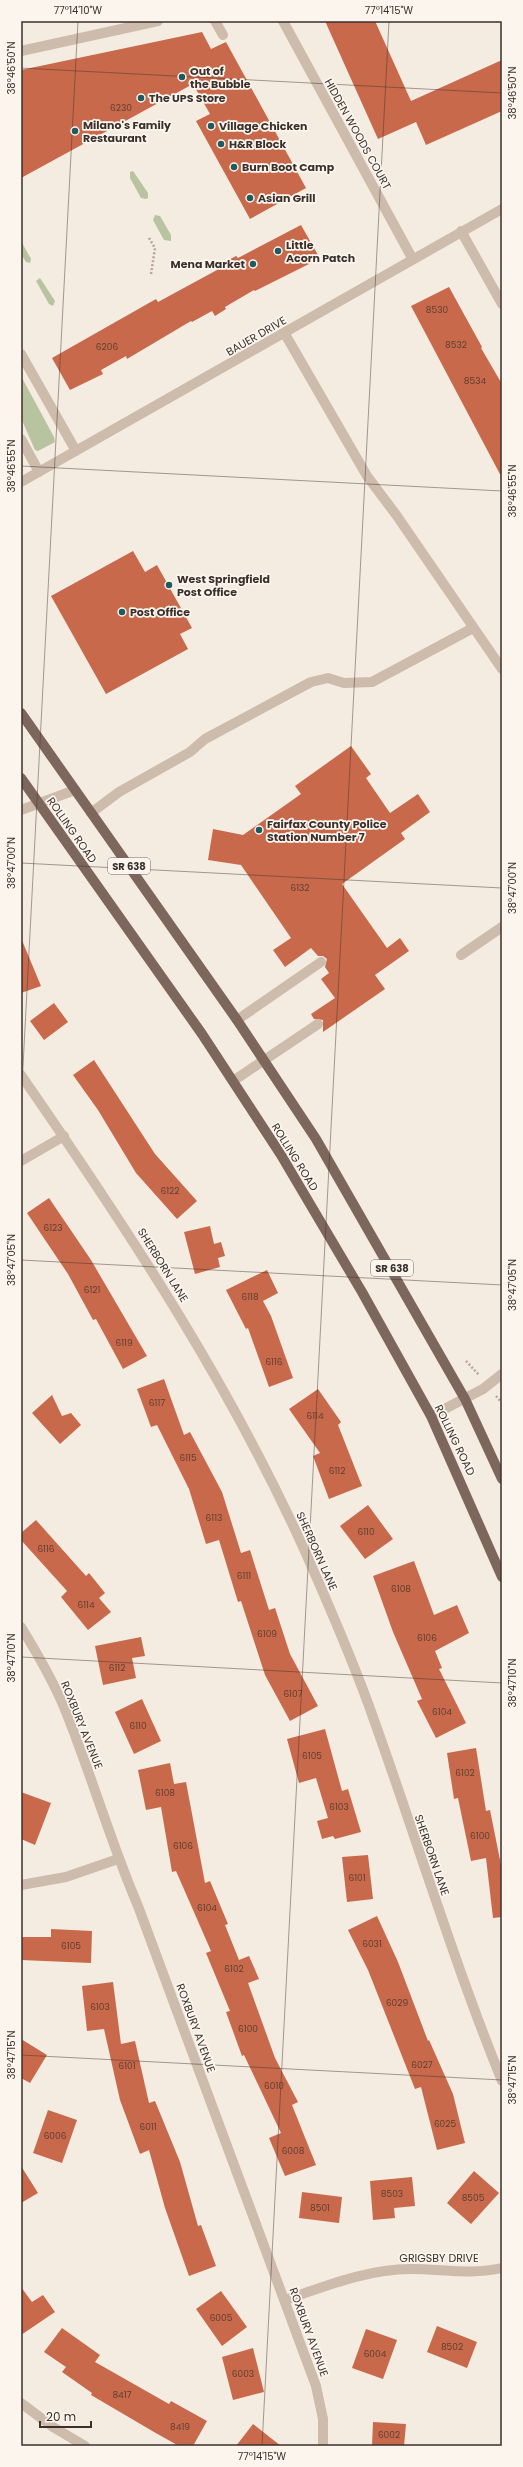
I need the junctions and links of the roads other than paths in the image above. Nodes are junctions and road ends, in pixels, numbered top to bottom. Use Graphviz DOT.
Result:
graph roads {
  1 [pos="158,21"];
  2 [pos="215,21"];
  3 [pos="283,21"];
  4 [pos="223,36"];
  5 [pos="21,51"];
  6 [pos="502,208"];
  7 [pos="460,231"];
  8 [pos="412,258"];
  9 [pos="502,304"];
  10 [pos="285,334"];
  11 [pos="21,354"];
  12 [pos="21,439"];
  13 [pos="76,451"];
  14 [pos="39,472"];
  15 [pos="21,482"];
  16 [pos="473,628"];
  17 [pos="502,669"];
  18 [pos="21,712"];
  19 [pos="21,778"];
  20 [pos="75,790"];
  21 [pos="39,803"];
  22 [pos="21,810"];
  23 [pos="91,813"];
  24 [pos="502,927"];
  25 [pos="461,955"];
  26 [pos="322,962"];
  27 [pos="237,1020"];
  28 [pos="318,1024"];
  29 [pos="264,1060"];
  30 [pos="21,1075"];
  31 [pos="233,1081"];
  32 [pos="64,1136"];
  33 [pos="21,1161"];
  34 [pos="502,1374"];
  35 [pos="465,1399"];
  36 [pos="431,1416"];
  37 [pos="502,1479"];
  38 [pos="502,1577"];
  39 [pos="21,1627"];
  40 [pos="118,1859"];
  41 [pos="21,1885"];
  42 [pos="502,2081"];
  43 [pos="502,2268"];
  44 [pos="284,2300"];
  45 [pos="21,2403"];
  46 [pos="85,2446"];
  47 [pos="323,2446"];
  1 -- 5 [label="street"];
  2 -- 4 [label="street"];
  3 -- 8 [label="street, HIDDEN WOODS COURT"];
  6 -- 7 [label="street, BAUER DRIVE"];
  7 -- 8 [label="street, BAUER DRIVE"];
  7 -- 9 [label="street"];
  8 -- 10 [label="street, BAUER DRIVE"];
  10 -- 13 [label="street, BAUER DRIVE"];
  10 -- 16 [label="street"];
  11 -- 13 [label="street"];
  12 -- 14 [label="street"];
  13 -- 14 [label="street, BAUER DRIVE"];
  14 -- 15 [label="street, BAUER DRIVE"];
  16 -- 17 [label="street"];
  16 -- 23 [label="street"];
  18 -- 20 [label="main road, SR 638"];
  19 -- 21 [label="main road, ROLLING ROAD / SR 638"];
  20 -- 21 [label="street"];
  20 -- 23 [label="main road, SR 638"];
  21 -- 22 [label="street"];
  21 -- 31 [label="main road, ROLLING ROAD / SR 638"];
  23 -- 27 [label="main road, SR 638"];
  24 -- 25 [label="street"];
  26 -- 27 [label="street"];
  27 -- 29 [label="main road, SR 638"];
  28 -- 29 [label="street"];
  29 -- 31 [label="street"];
  29 -- 35 [label="main road, SR 638"];
  30 -- 32 [label="street, SHERBORN LANE"];
  31 -- 36 [label="main road, ROLLING ROAD / SR 638"];
  32 -- 33 [label="street"];
  32 -- 42 [label="street, SHERBORN LANE"];
  34 -- 35 [label="street"];
  35 -- 36 [label="street"];
  35 -- 37 [label="main road, SR 638"];
  36 -- 38 [label="main road, ROLLING ROAD / SR 638"];
  39 -- 40 [label="street, ROXBURY AVENUE"];
  40 -- 41 [label="street"];
  40 -- 44 [label="street, ROXBURY AVENUE"];
  43 -- 44 [label="street, GRIGSBY DRIVE"];
  44 -- 47 [label="street, ROXBURY AVENUE"];
  45 -- 46 [label="street"];
}
